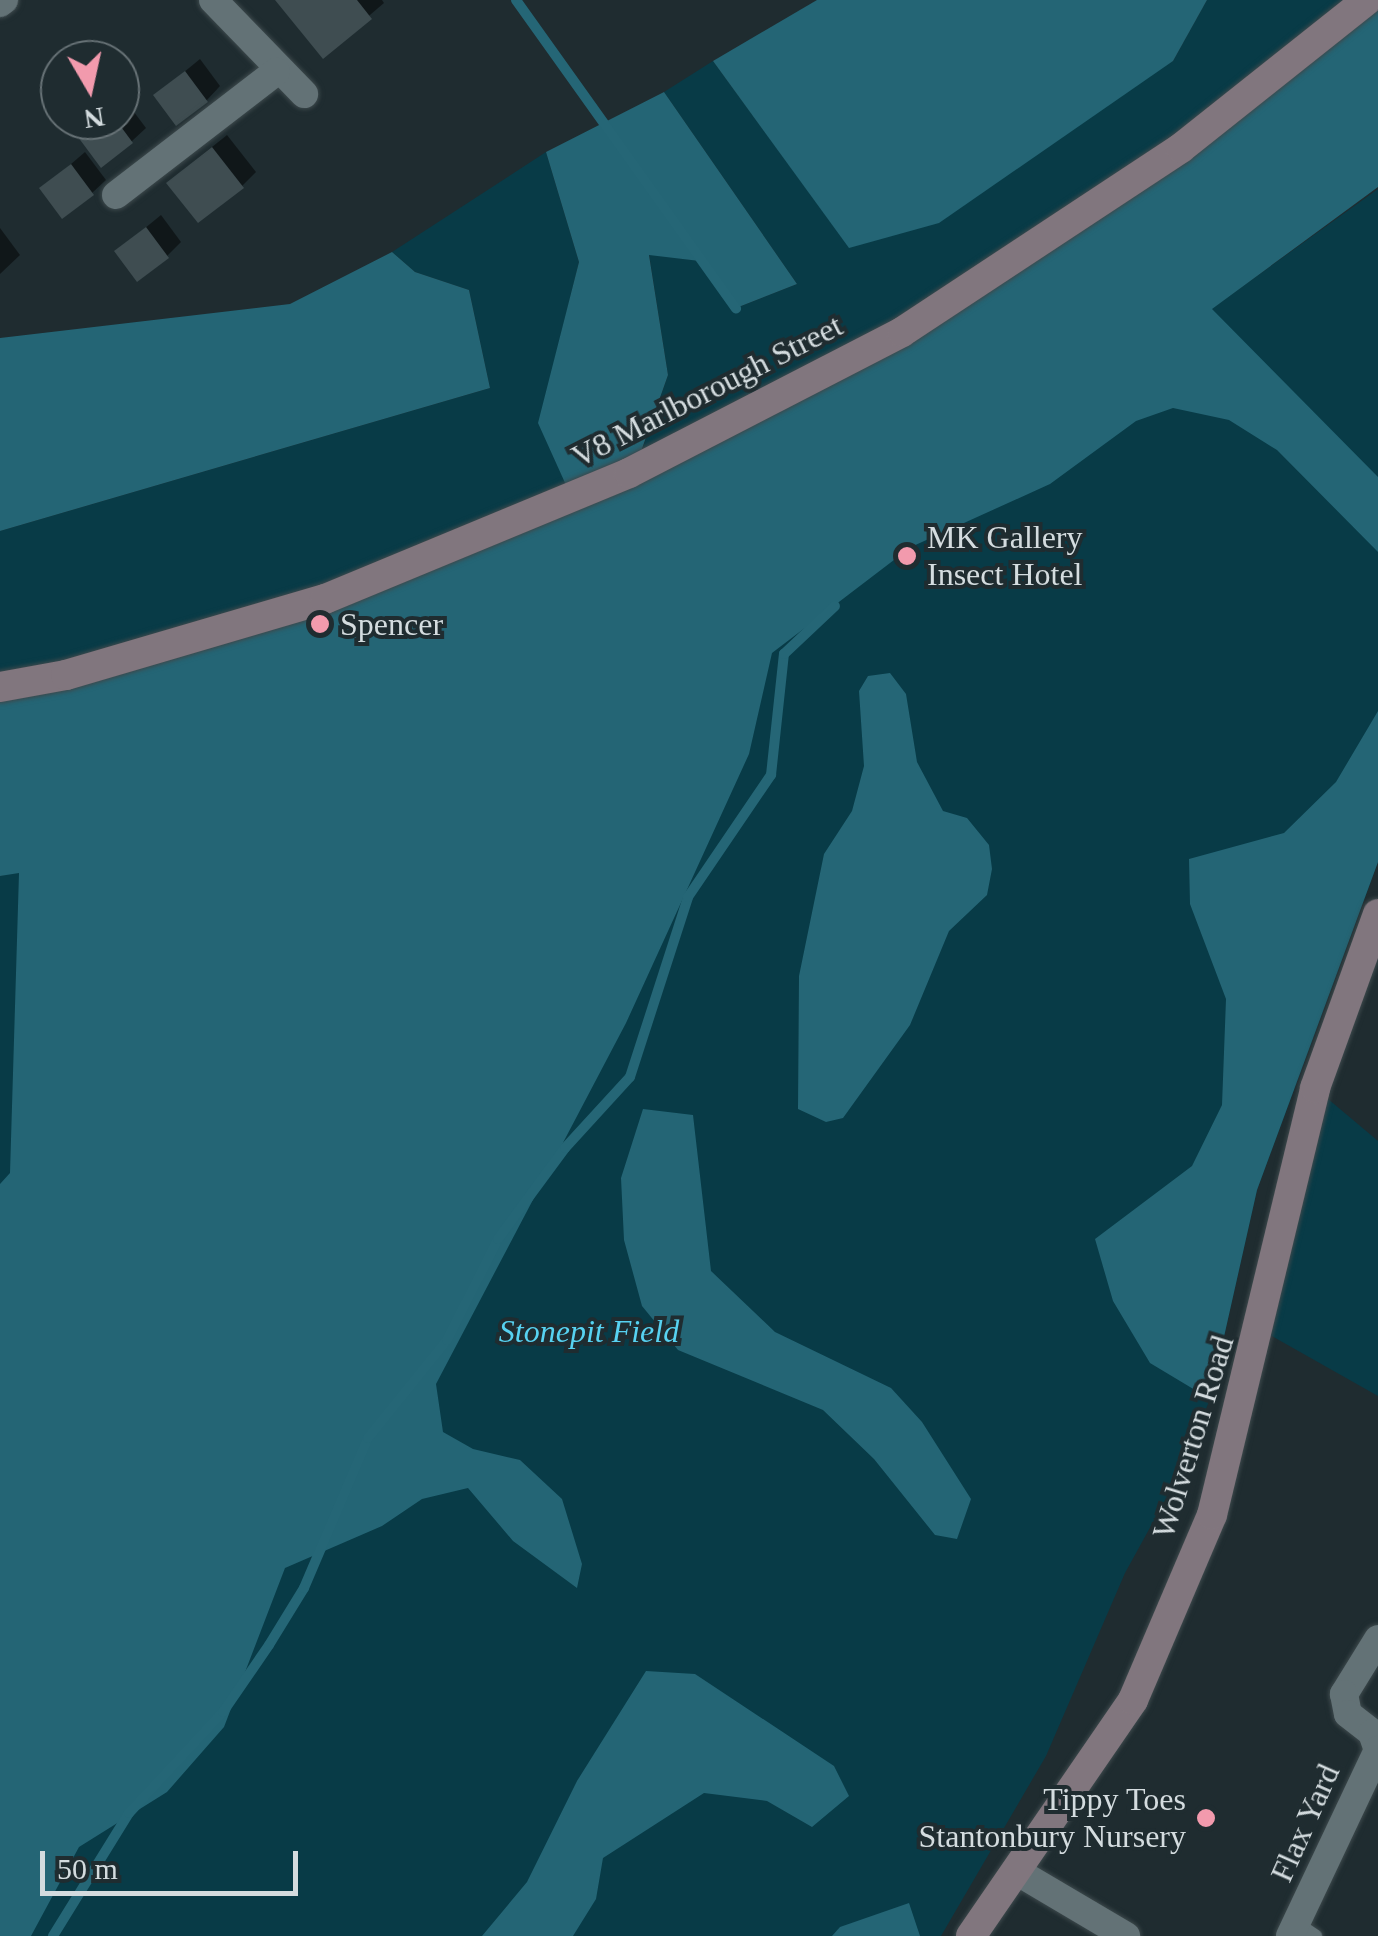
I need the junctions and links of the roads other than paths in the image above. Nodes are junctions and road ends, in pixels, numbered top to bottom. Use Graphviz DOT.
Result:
graph roads {
  1 [pos="213,0"];
  2 [pos="1356,3"];
  3 [pos="276,72"];
  4 [pos="304,94"];
  5 [pos="116,195"];
  6 [pos="0,687"];
  7 [pos="1378,914"];
  8 [pos="1378,1640"];
  9 [pos="1378,1750"];
  10 [pos="1016,1871"];
  11 [pos="1301,1932"];
  12 [pos="970,1936"];
  13 [pos="1126,1936"];
  1 -- 3 [label="street"];
  2 -- 6 [label="street, V8 Marlborough Street"];
  3 -- 4 [label="street"];
  3 -- 5 [label="street"];
  7 -- 10 [label="street, Wolverton Road"];
  8 -- 9 [label="street, Flax Yard"];
  9 -- 11 [label="street, Flax Yard"];
  10 -- 12 [label="street, Wolverton Road"];
  10 -- 13 [label="street"];
}
